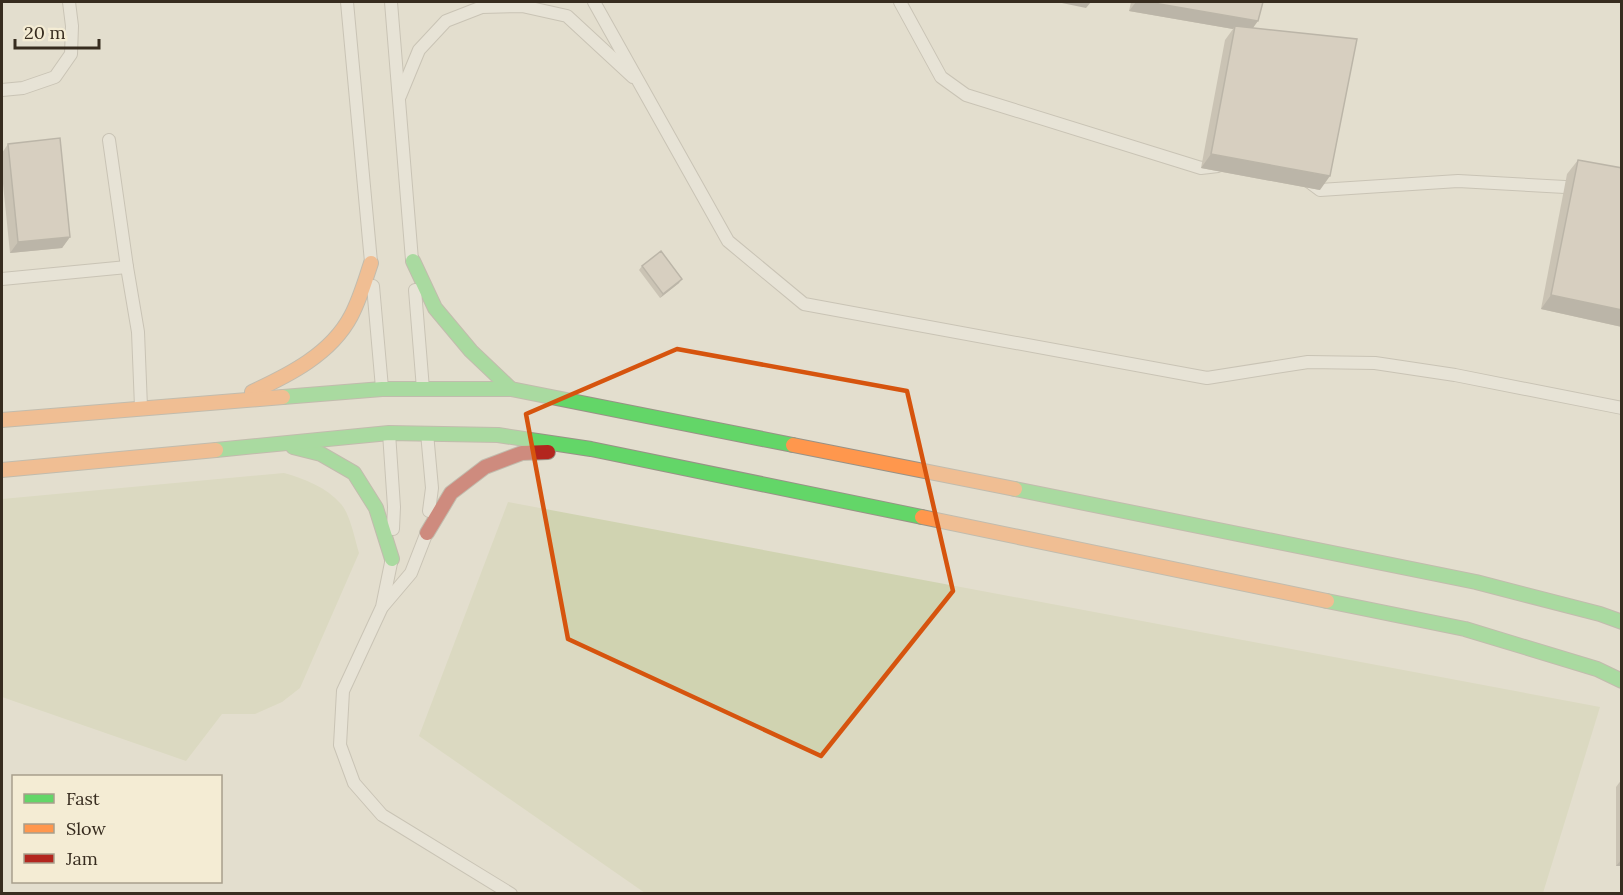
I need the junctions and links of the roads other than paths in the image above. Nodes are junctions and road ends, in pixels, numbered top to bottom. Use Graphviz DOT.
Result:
graph roads {
  1 [pos="69,2"];
  2 [pos="347,2"];
  3 [pos="391,2"];
  4 [pos="594,2"];
  5 [pos="900,2"];
  6 [pos="643,86"];
  7 [pos="2,90"];
  8 [pos="399,99"];
  9 [pos="109,140"];
  10 [pos="1236,164"];
  11 [pos="1297,172"];
  12 [pos="1588,191"];
  13 [pos="413,261"];
  14 [pos="371,263"];
  15 [pos="127,267"];
  16 [pos="2,279"];
  17 [pos="511,389"];
  18 [pos="383,394"];
  19 [pos="424,395"];
  20 [pos="234,400"];
  21 [pos="141,407"];
  22 [pos="1622,408"];
  23 [pos="2,420"];
  24 [pos="388,427"];
  25 [pos="427,428"];
  26 [pos="279,444"];
  27 [pos="591,449"];
  28 [pos="2,470"];
  29 [pos="427,533"];
  30 [pos="392,559"];
  31 [pos="382,607"];
  32 [pos="1622,622"];
  33 [pos="1622,681"];
  34 [pos="511,894"];
  1 -- 7 [label="lane"];
  2 -- 14 [label="lane"];
  3 -- 8 [label="lane"];
  4 -- 6 [label="lane"];
  5 -- 10 [label="lane"];
  6 -- 8 [label="lane"];
  6 -- 22 [label="lane"];
  8 -- 13 [label="lane"];
  9 -- 15 [label="lane"];
  11 -- 12 [label="lane"];
  13 -- 17 [label="main road"];
  13 -- 19 [label="lane"];
  14 -- 18 [label="lane"];
  14 -- 20 [label="main road"];
  15 -- 16 [label="lane"];
  15 -- 21 [label="lane"];
  17 -- 19 [label="main road"];
  17 -- 32 [label="main road"];
  18 -- 19 [label="main road"];
  18 -- 20 [label="main road"];
  20 -- 21 [label="main road"];
  21 -- 23 [label="main road"];
  24 -- 25 [label="main road"];
  24 -- 26 [label="main road"];
  24 -- 30 [label="lane"];
  25 -- 27 [label="main road"];
  25 -- 29 [label="lane"];
  26 -- 28 [label="main road"];
  26 -- 30 [label="main road"];
  27 -- 29 [label="main road"];
  27 -- 33 [label="main road"];
  29 -- 31 [label="lane"];
  30 -- 31 [label="lane"];
  31 -- 34 [label="lane"];
}
